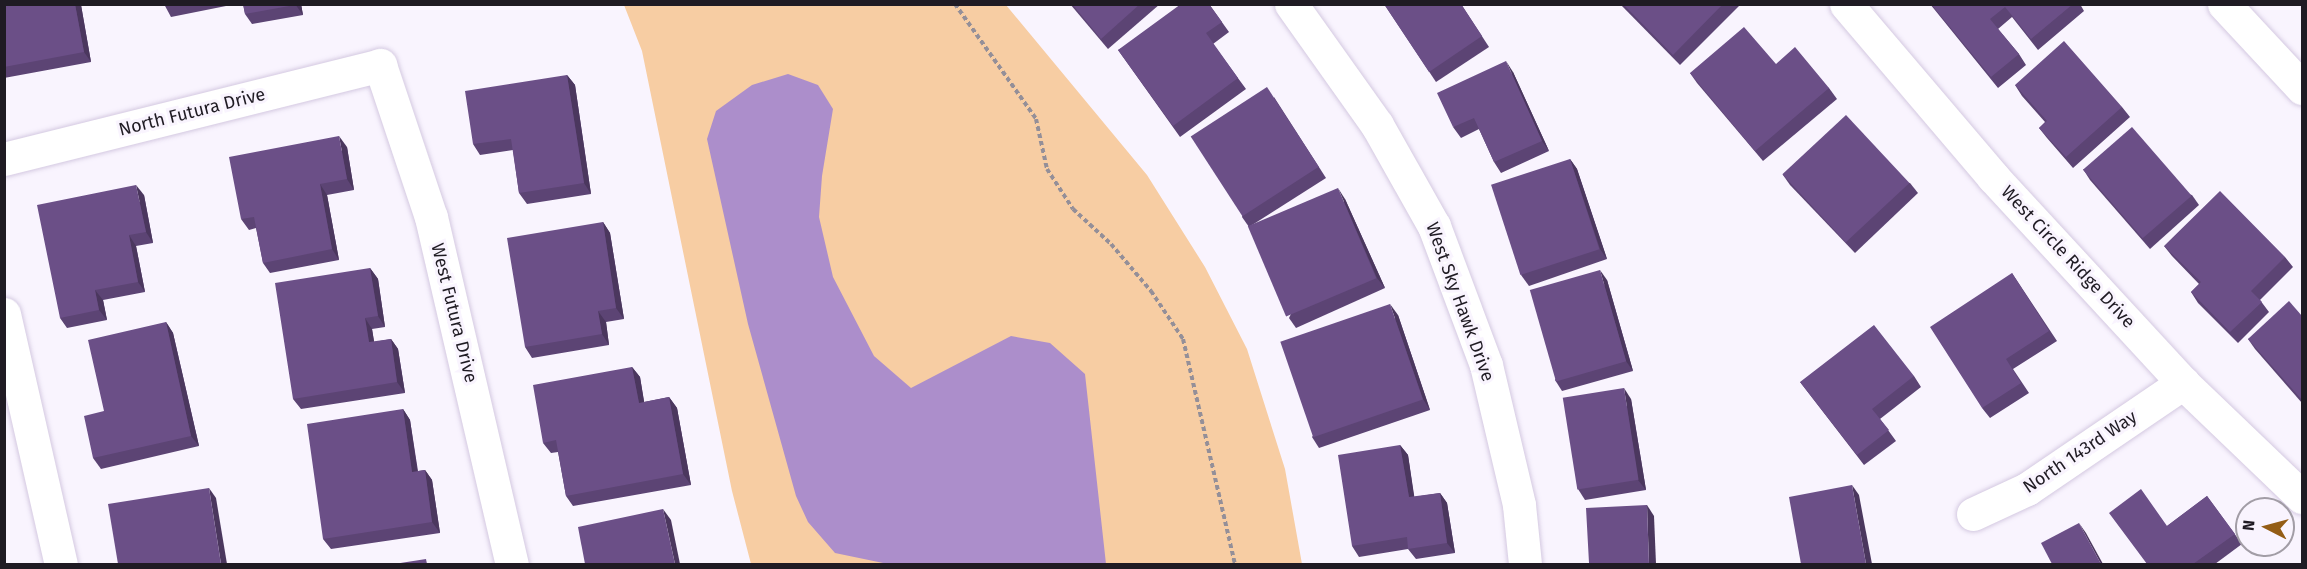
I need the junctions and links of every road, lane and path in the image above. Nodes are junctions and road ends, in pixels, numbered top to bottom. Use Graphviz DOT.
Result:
graph roads {
  1 [pos="955,4"];
  2 [pos="1291,4"];
  3 [pos="1846,4"];
  4 [pos="2224,4"];
  5 [pos="380,65"];
  6 [pos="2302,88"];
  7 [pos="4,159"];
  8 [pos="4,314"];
  9 [pos="2183,383"];
  10 [pos="2302,497"];
  11 [pos="1973,514"];
  12 [pos="61,564"];
  13 [pos="512,564"];
  14 [pos="1235,564"];
  15 [pos="1525,564"];
  1 -- 14 [label="path"];
  2 -- 15 [label="street, West Sky Hawk Drive"];
  3 -- 9 [label="street, West Circle Ridge Drive"];
  4 -- 6 [label="street"];
  5 -- 7 [label="street, North Futura Drive"];
  5 -- 13 [label="street, West Futura Drive"];
  8 -- 12 [label="street"];
  9 -- 10 [label="street, West Circle Ridge Drive"];
  9 -- 11 [label="street, North 143rd Way"];
}
